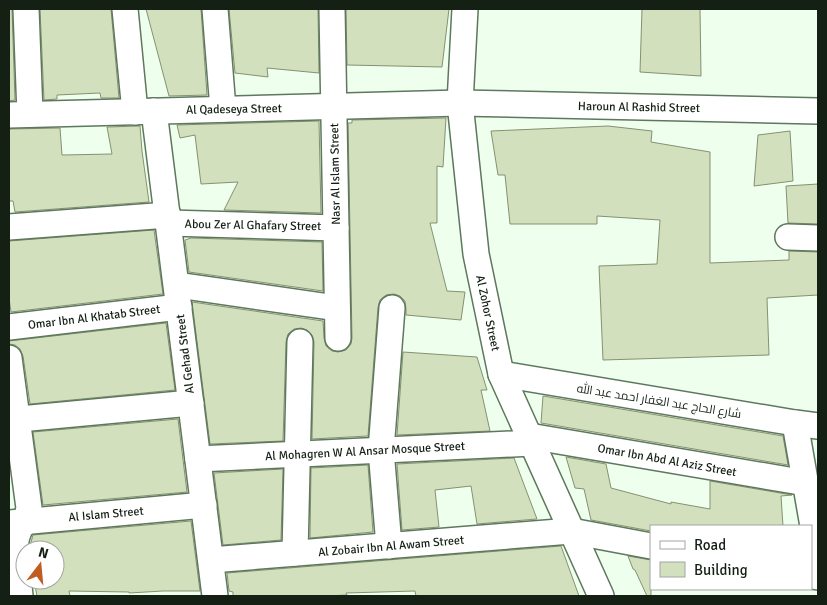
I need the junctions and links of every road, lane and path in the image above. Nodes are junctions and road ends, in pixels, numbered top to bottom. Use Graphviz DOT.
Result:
graph roads {
  1 [pos="26,9"];
  2 [pos="125,9"];
  3 [pos="215,9"];
  4 [pos="332,9"];
  5 [pos="465,9"];
  6 [pos="460,103"];
  7 [pos="334,106"];
  8 [pos="223,109"];
  9 [pos="145,111"];
  10 [pos="818,111"];
  11 [pos="19,114"];
  12 [pos="169,219"];
  13 [pos="9,226"];
  14 [pos="336,228"];
  15 [pos="788,237"];
  16 [pos="818,238"];
  17 [pos="178,296"];
  18 [pos="337,308"];
  19 [pos="392,308"];
  20 [pos="9,327"];
  21 [pos="338,338"];
  22 [pos="300,342"];
  23 [pos="9,358"];
  24 [pos="501,374"];
  25 [pos="191,403"];
  26 [pos="13,420"];
  27 [pos="806,424"];
  28 [pos="530,440"];
  29 [pos="380,450"];
  30 [pos="298,454"];
  31 [pos="198,459"];
  32 [pos="811,493"];
  33 [pos="204,505"];
  34 [pos="17,522"];
  35 [pos="571,531"];
  36 [pos="389,546"];
  37 [pos="650,546"];
  38 [pos="295,554"];
  39 [pos="818,555"];
  40 [pos="211,560"];
  41 [pos="20,596"];
  42 [pos="215,596"];
  43 [pos="601,596"];
  1 -- 11 [label="street"];
  2 -- 9 [label="street, Al Gehad Street"];
  3 -- 8 [label="street"];
  4 -- 7 [label="street, Nasr Al Islam Street"];
  5 -- 6 [label="street, Al Zohor Street"];
  6 -- 7 [label="street, Al Qadeseya Street"];
  6 -- 10 [label="street, Haroun Al Rashid Street"];
  6 -- 24 [label="street, Al Zohor Street"];
  7 -- 8 [label="street, Al Qadeseya Street"];
  7 -- 14 [label="street, Nasr Al Islam Street"];
  8 -- 9 [label="street, Al Qadeseya Street"];
  9 -- 11 [label="street, Al Qadeseya Street"];
  9 -- 12 [label="street, Al Gehad Street"];
  12 -- 13 [label="street, Abou Zer Al Ghafary Street"];
  12 -- 14 [label="street, Abou Zer Al Ghafary Street"];
  12 -- 17 [label="street, Al Gehad Street"];
  14 -- 18 [label="street, Nasr Al Islam Street"];
  15 -- 16 [label="street"];
  17 -- 18 [label="street, Omar Ibn Al Khatab Street"];
  17 -- 20 [label="street, Omar Ibn Al Khatab Street"];
  17 -- 25 [label="street, Al Gehad Street"];
  18 -- 21 [label="street, Nasr Al Islam Street"];
  19 -- 29 [label="street"];
  22 -- 30 [label="street"];
  23 -- 26 [label="street"];
  24 -- 27 [label="street, شارع الحاج عبد الغفار احمد عبد الله"];
  24 -- 28 [label="street, Al Zohor Street"];
  25 -- 26 [label="street"];
  25 -- 31 [label="street, Al Gehad Street"];
  26 -- 34 [label="street"];
  27 -- 32 [label="street"];
  28 -- 29 [label="street, Al Mohagren W Al Ansar Mosque Street"];
  28 -- 32 [label="street, Omar Ibn Abd Al Aziz Street"];
  28 -- 35 [label="street, Al Zohor Street"];
  29 -- 30 [label="street, Al Mohagren W Al Ansar Mosque Street"];
  29 -- 36 [label="street"];
  30 -- 31 [label="street, Al Mohagren W Al Ansar Mosque Street"];
  30 -- 38 [label="street"];
  31 -- 33 [label="street, Al Gehad Street"];
  32 -- 39 [label="street"];
  33 -- 34 [label="street, Al Islam Street"];
  33 -- 40 [label="street, Al Gehad Street"];
  34 -- 41 [label="street"];
  35 -- 36 [label="street, Al Zobair Ibn Al Awam Street"];
  35 -- 37 [label="street, Al Zobair Ibn Al Awam Street"];
  35 -- 43 [label="street, Al Zohor Street"];
  36 -- 38 [label="street, Al Zobair Ibn Al Awam Street"];
  38 -- 40 [label="street, Al Zobair Ibn Al Awam Street"];
  40 -- 42 [label="street, Al Gehad Street"];
}
